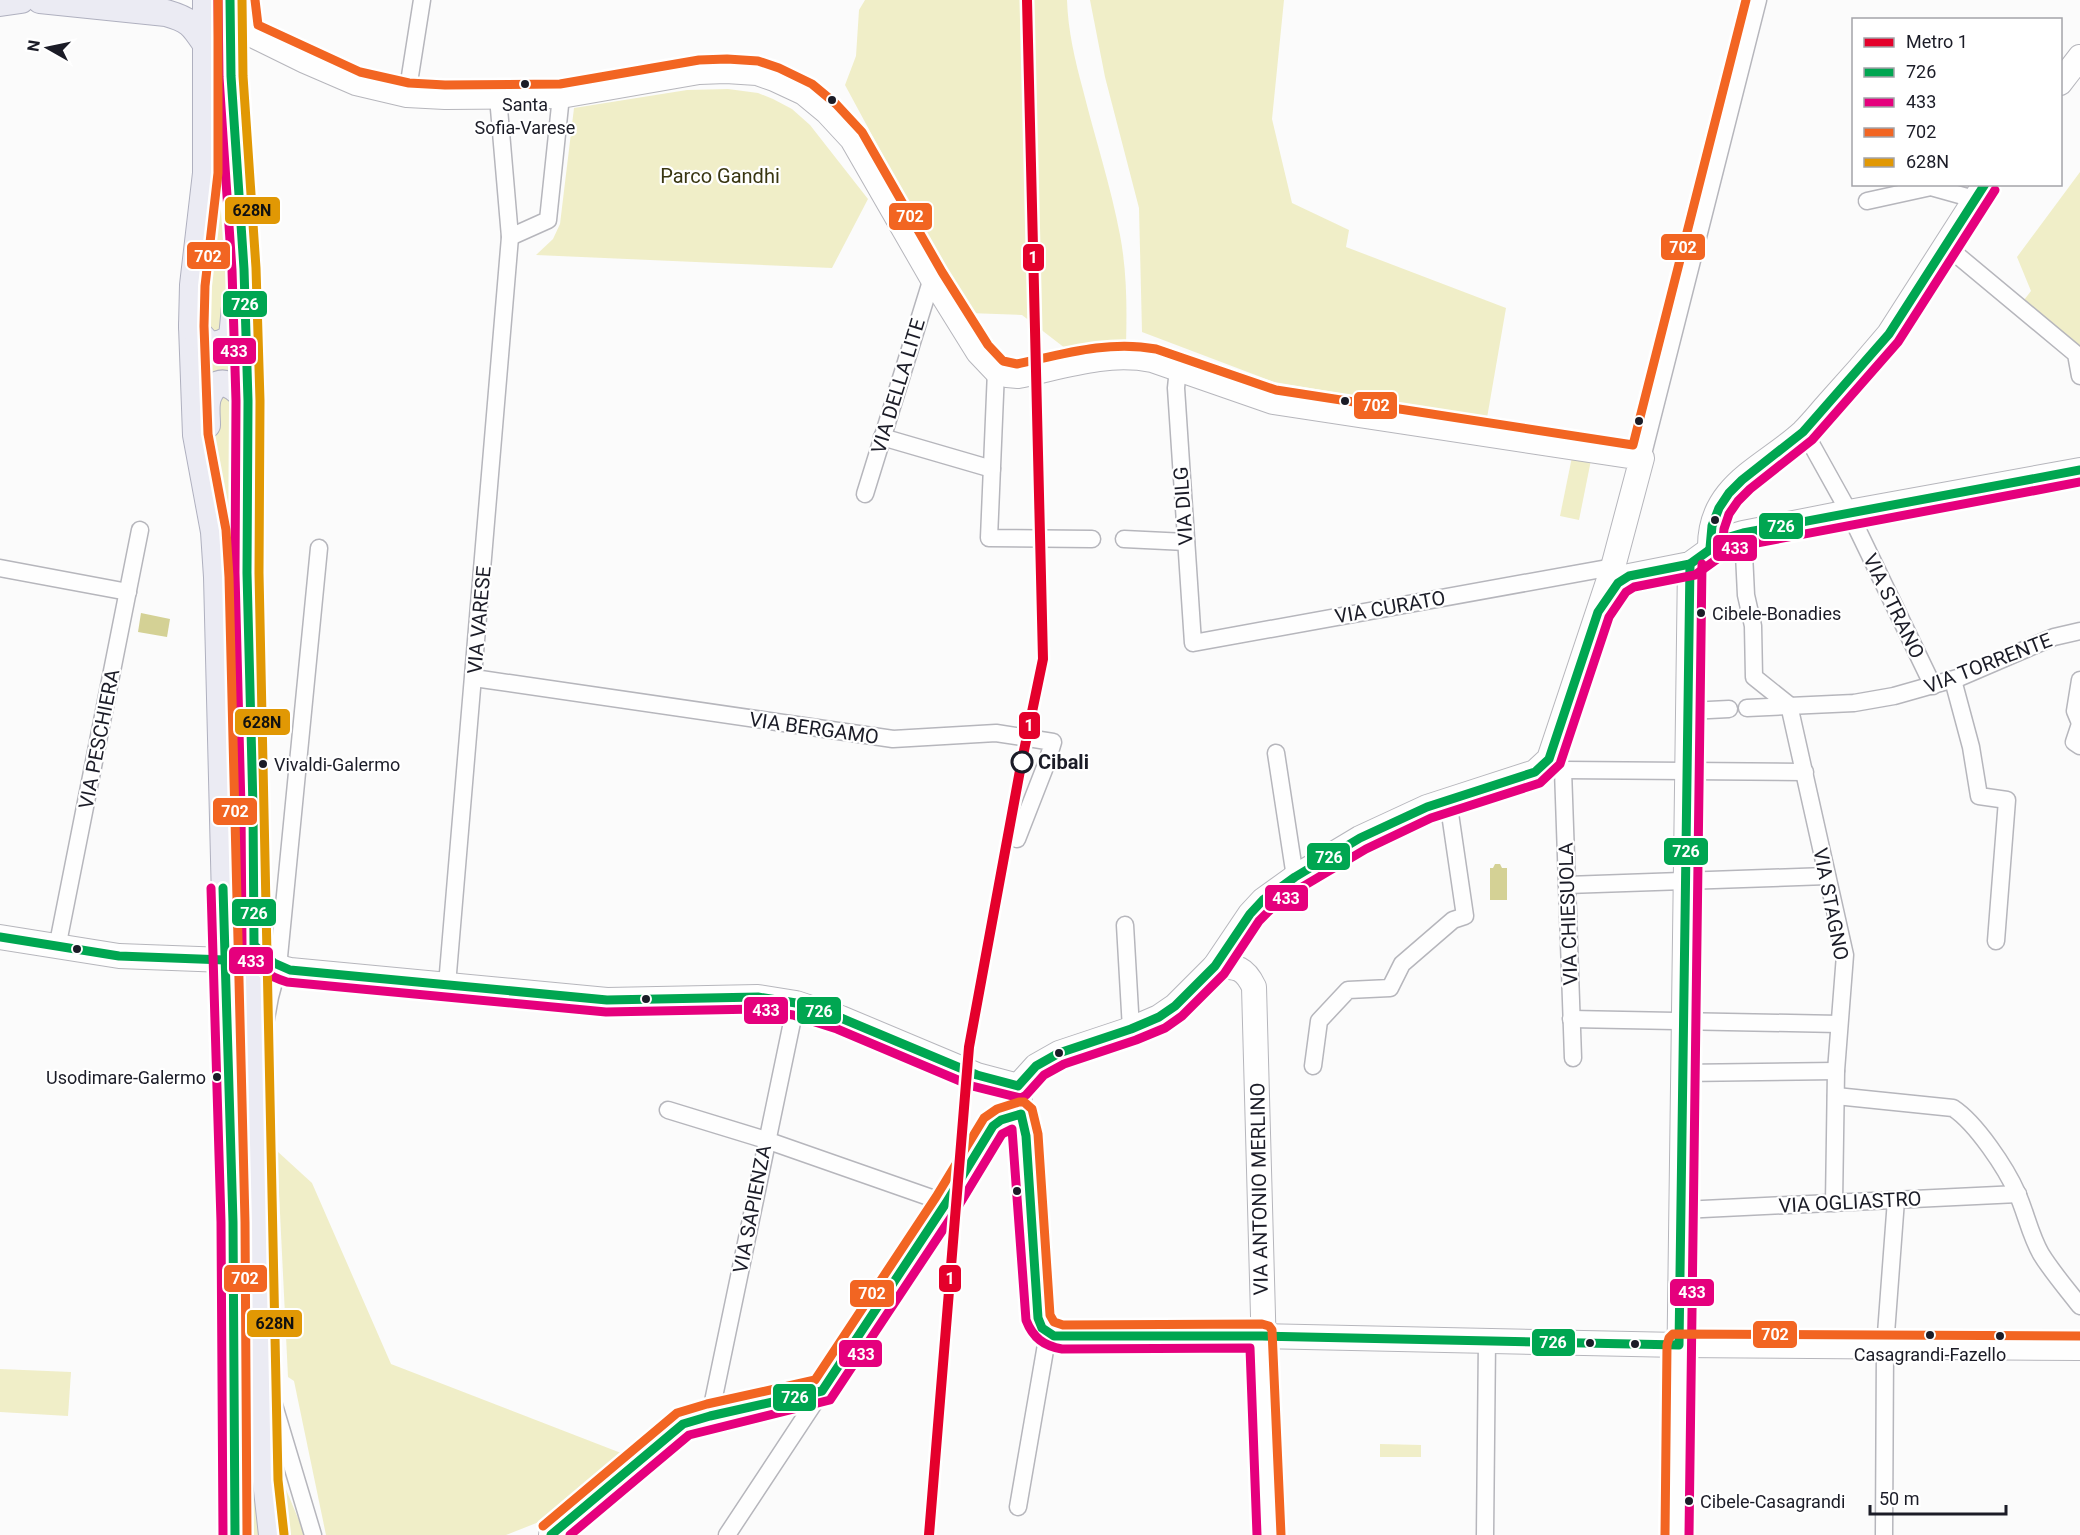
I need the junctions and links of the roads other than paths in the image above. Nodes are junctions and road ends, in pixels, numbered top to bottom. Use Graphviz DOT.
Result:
graph roads {
  1 [pos="21,0"];
  2 [pos="40,0"];
  3 [pos="206,0"];
  4 [pos="422,0"];
  5 [pos="1758,0"];
  6 [pos="0,3"];
  7 [pos="239,14"];
  8 [pos="207,46"];
  9 [pos="2080,57"];
  10 [pos="2062,81"];
  11 [pos="407,95"];
  12 [pos="561,96"];
  13 [pos="498,97"];
  14 [pos="237,192"];
  15 [pos="1979,192"];
  16 [pos="1867,201"];
  17 [pos="510,237"];
  18 [pos="1945,245"];
  19 [pos="932,278"];
  20 [pos="192,326"];
  21 [pos="1178,369"];
  22 [pos="996,371"];
  23 [pos="2080,376"];
  24 [pos="248,401"];
  25 [pos="1804,431"];
  26 [pos="882,437"];
  27 [pos="1642,458"];
  28 [pos="203,468"];
  29 [pos="992,469"];
  30 [pos="2080,470"];
  31 [pos="865,494"];
  32 [pos="1849,512"];
  33 [pos="140,530"];
  34 [pos="1750,531"];
  35 [pos="1621,536"];
  36 [pos="1092,539"];
  37 [pos="1124,539"];
  38 [pos="1186,542"];
  39 [pos="319,548"];
  40 [pos="1710,548"];
  41 [pos="1690,564"];
  42 [pos="1613,567"];
  43 [pos="0,568"];
  44 [pos="1663,569"];
  45 [pos="128,592"];
  46 [pos="1598,612"];
  47 [pos="2080,631"];
  48 [pos="1193,643"];
  49 [pos="474,678"];
  50 [pos="1953,680"];
  51 [pos="2080,680"];
  52 [pos="1933,686"];
  53 [pos="1789,705"];
  54 [pos="1746,708"];
  55 [pos="1729,709"];
  56 [pos="1689,711"];
  57 [pos="2080,723"];
  58 [pos="2080,746"];
  59 [pos="1276,753"];
  60 [pos="1556,765"];
  61 [pos="1688,772"];
  62 [pos="1805,772"];
  63 [pos="1449,800"];
  64 [pos="1017,839"];
  65 [pos="1827,876"];
  66 [pos="1295,878"];
  67 [pos="1686,882"];
  68 [pos="1567,885"];
  69 [pos="1125,925"];
  70 [pos="0,937"];
  71 [pos="1996,940"];
  72 [pos="254,945"];
  73 [pos="57,948"];
  74 [pos="225,960"];
  75 [pos="1215,966"];
  76 [pos="278,967"];
  77 [pos="447,985"];
  78 [pos="796,1003"];
  79 [pos="1570,1019"];
  80 [pos="1683,1020"];
  81 [pos="1839,1024"];
  82 [pos="1131,1029"];
  83 [pos="1573,1058"];
  84 [pos="1313,1066"];
  85 [pos="1836,1071"];
  86 [pos="1682,1073"];
  87 [pos="256,1075"];
  88 [pos="1018,1086"];
  89 [pos="1836,1096"];
  90 [pos="668,1110"];
  91 [pos="1021,1114"];
  92 [pos="766,1140"];
  93 [pos="2018,1194"];
  94 [pos="1896,1200"];
  95 [pos="946,1203"];
  96 [pos="1834,1203"];
  97 [pos="1682,1210"];
  98 [pos="2080,1306"];
  99 [pos="1048,1333"];
  100 [pos="1262,1336"];
  101 [pos="1487,1340"];
  102 [pos="1679,1345"];
  103 [pos="2076,1345"];
  104 [pos="1885,1347"];
  105 [pos="263,1373"];
  106 [pos="822,1391"];
  107 [pos="710,1416"];
  108 [pos="1018,1507"];
  109 [pos="551,1533"];
  110 [pos="235,1535"];
  111 [pos="272,1535"];
  112 [pos="313,1535"];
  113 [pos="727,1535"];
  114 [pos="1269,1535"];
  115 [pos="1485,1535"];
  116 [pos="1677,1535"];
  117 [pos="1884,1535"];
  1 -- 6 [label="main road"];
  2 -- 8 [label="main road"];
  3 -- 8 [label="main road"];
  4 -- 11 [label="street"];
  5 -- 27 [label="street"];
  7 -- 11 [label="main road"];
  7 -- 14 [label="main road"];
  8 -- 20 [label="main road"];
  9 -- 10 [label="main road"];
  11 -- 13 [label="main road"];
  12 -- 13 [label="main road"];
  12 -- 17 [label="street"];
  12 -- 19 [label="main road"];
  13 -- 17 [label="street, VIA VARESE"];
  14 -- 20 [label="main road"];
  14 -- 24 [label="main road"];
  15 -- 16 [label="street"];
  15 -- 18 [label="main road"];
  17 -- 49 [label="street, VIA VARESE"];
  18 -- 23 [label="street"];
  18 -- 25 [label="main road"];
  19 -- 22 [label="main road"];
  19 -- 26 [label="street, VIA DELLA LITE"];
  20 -- 28 [label="main road"];
  21 -- 22 [label="main road"];
  21 -- 27 [label="main road"];
  21 -- 38 [label="street, VIA DILG"];
  22 -- 29 [label="street"];
  24 -- 28 [label="main road"];
  24 -- 72 [label="main road"];
  25 -- 32 [label="street, VIA STRANO"];
  25 -- 40 [label="main road"];
  26 -- 29 [label="street"];
  26 -- 31 [label="street, VIA DELLA LITE"];
  27 -- 35 [label="main road"];
  28 -- 74 [label="main road"];
  29 -- 36 [label="street"];
  30 -- 32 [label="main road"];
  32 -- 34 [label="main road"];
  32 -- 52 [label="street, VIA STRANO"];
  33 -- 45 [label="street, VIA PESCHIERA"];
  34 -- 40 [label="main road"];
  34 -- 53 [label="street"];
  35 -- 42 [label="main road"];
  35 -- 44 [label="main road"];
  37 -- 38 [label="street"];
  38 -- 48 [label="street, VIA DILG"];
  39 -- 76 [label="street"];
  40 -- 41 [label="main road"];
  41 -- 44 [label="main road"];
  41 -- 56 [label="main road"];
  42 -- 46 [label="main road"];
  42 -- 48 [label="street, VIA CURATO"];
  43 -- 45 [label="street"];
  44 -- 46 [label="main road"];
  45 -- 73 [label="street, VIA PESCHIERA"];
  46 -- 60 [label="main road"];
  47 -- 50 [label="street, VIA TORRENTE"];
  49 -- 64 [label="street, VIA BERGAMO"];
  49 -- 77 [label="street, VIA VARESE"];
  50 -- 52 [label="street, VIA TORRENTE"];
  50 -- 71 [label="street"];
  51 -- 57 [label="street"];
  52 -- 53 [label="street, VIA TORRENTE"];
  53 -- 54 [label="street, VIA TORRENTE"];
  53 -- 62 [label="street, VIA STAGNO"];
  55 -- 56 [label="street"];
  56 -- 61 [label="main road"];
  57 -- 58 [label="street"];
  59 -- 66 [label="street"];
  60 -- 61 [label="street"];
  60 -- 63 [label="main road"];
  60 -- 68 [label="street, VIA CHIESUOLA"];
  61 -- 62 [label="street"];
  61 -- 67 [label="main road"];
  62 -- 65 [label="street, VIA STAGNO"];
  63 -- 66 [label="main road"];
  63 -- 84 [label="street"];
  65 -- 67 [label="street"];
  65 -- 81 [label="street, VIA STAGNO"];
  66 -- 75 [label="main road"];
  67 -- 68 [label="street"];
  67 -- 80 [label="main road"];
  68 -- 79 [label="street, VIA CHIESUOLA"];
  69 -- 82 [label="street"];
  70 -- 73 [label="main road"];
  72 -- 76 [label="main road"];
  72 -- 87 [label="main road"];
  73 -- 74 [label="main road"];
  74 -- 110 [label="main road"];
  75 -- 82 [label="main road"];
  75 -- 100 [label="main road, VIA ANTONIO MERLINO"];
  76 -- 77 [label="main road"];
  76 -- 87 [label="street"];
  77 -- 78 [label="main road"];
  78 -- 88 [label="main road"];
  78 -- 92 [label="street, VIA SAPIENZA"];
  79 -- 80 [label="street"];
  79 -- 83 [label="street, VIA CHIESUOLA"];
  80 -- 81 [label="street"];
  80 -- 86 [label="main road"];
  81 -- 85 [label="street, VIA STAGNO"];
  82 -- 88 [label="main road"];
  85 -- 86 [label="street"];
  85 -- 89 [label="street, VIA STAGNO"];
  86 -- 97 [label="main road"];
  87 -- 105 [label="main road"];
  88 -- 91 [label="main road"];
  89 -- 93 [label="street"];
  89 -- 96 [label="street, VIA STAGNO"];
  90 -- 92 [label="street"];
  91 -- 95 [label="main road"];
  91 -- 99 [label="main road"];
  92 -- 95 [label="street"];
  92 -- 107 [label="street, VIA SAPIENZA"];
  93 -- 94 [label="street, VIA OGLIASTRO"];
  93 -- 98 [label="street"];
  94 -- 96 [label="street, VIA OGLIASTRO"];
  94 -- 104 [label="street"];
  95 -- 106 [label="main road"];
  96 -- 97 [label="street, VIA OGLIASTRO"];
  97 -- 102 [label="main road"];
  99 -- 100 [label="main road"];
  99 -- 108 [label="street"];
  100 -- 101 [label="main road"];
  100 -- 114 [label="main road, VIA ANTONIO MERLINO"];
  101 -- 102 [label="main road"];
  101 -- 115 [label="street"];
  102 -- 104 [label="main road"];
  102 -- 116 [label="main road"];
  103 -- 104 [label="main road"];
  104 -- 117 [label="street"];
  105 -- 111 [label="main road"];
  105 -- 112 [label="street"];
  106 -- 107 [label="main road"];
  106 -- 113 [label="street"];
  107 -- 109 [label="main road"];
}
